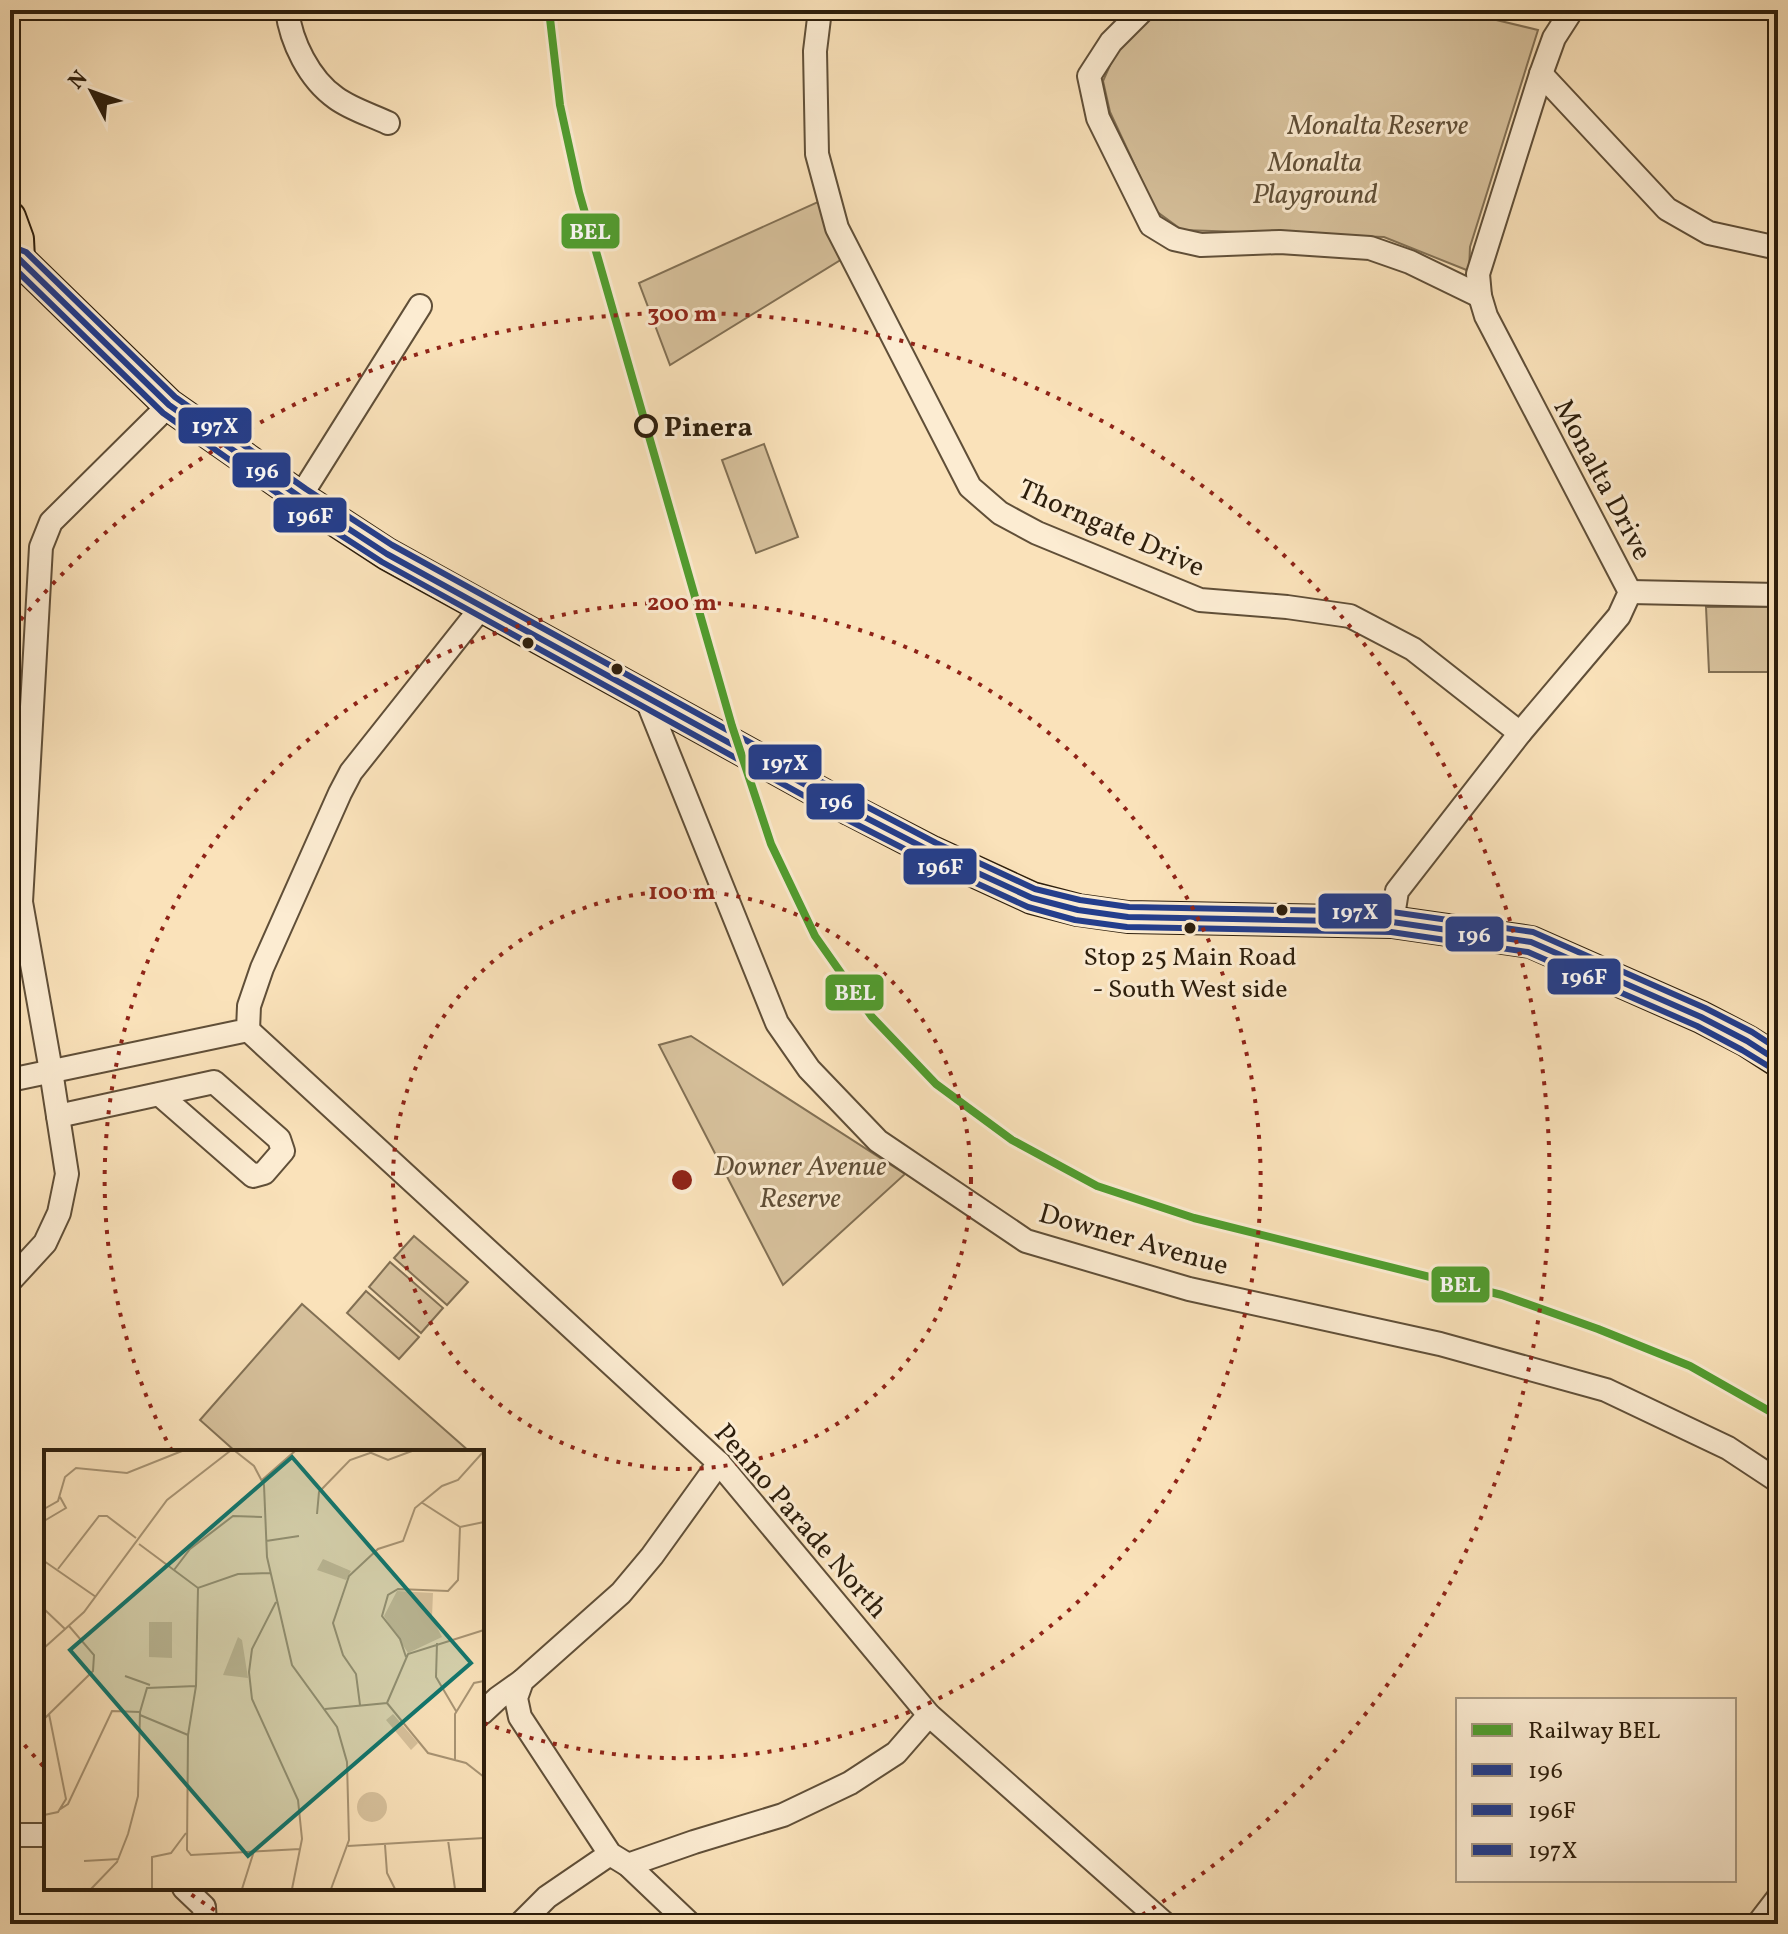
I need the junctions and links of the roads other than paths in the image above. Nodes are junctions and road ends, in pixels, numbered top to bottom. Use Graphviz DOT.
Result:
graph roads {
  1 [pos="287,10"];
  2 [pos="820,10"];
  3 [pos="1143,10"];
  4 [pos="1572,10"];
  5 [pos="1541,74"];
  6 [pos="388,123"];
  7 [pos="10,217"];
  8 [pos="1778,248"];
  9 [pos="14,257"];
  10 [pos="1480,296"];
  11 [pos="420,306"];
  12 [pos="169,405"];
  13 [pos="300,497"];
  14 [pos="1630,592"];
  15 [pos="1778,595"];
  16 [pos="481,608"];
  17 [pos="646,698"];
  18 [pos="1520,733"];
  19 [pos="1392,922"];
  20 [pos="248,1030"];
  21 [pos="1778,1061"];
  22 [pos="51,1071"];
  23 [pos="10,1080"];
  24 [pos="159,1094"];
  25 [pos="58,1116"];
  26 [pos="10,1281"];
  27 [pos="719,1463"];
  28 [pos="1778,1481"];
  29 [pos="522,1681"];
  30 [pos="484,1711"];
  31 [pos="929,1715"];
  32 [pos="10,1835"];
  33 [pos="44,1835"];
  34 [pos="619,1860"];
  35 [pos="186,1890"];
  36 [pos="1778,1898"];
  37 [pos="205,1924"];
  38 [pos="520,1924"];
  39 [pos="690,1924"];
  40 [pos="1165,1924"];
  41 [pos="1758,1924"];
  1 -- 6 [label="street"];
  2 -- 18 [label="street, Thorngate Drive"];
  3 -- 10 [label="street"];
  4 -- 5 [label="street, Monalta Drive"];
  5 -- 8 [label="street"];
  5 -- 10 [label="street, Monalta Drive"];
  7 -- 9 [label="main road"];
  9 -- 12 [label="main road"];
  10 -- 14 [label="street, Monalta Drive"];
  11 -- 13 [label="street"];
  12 -- 13 [label="main road"];
  12 -- 22 [label="street"];
  13 -- 16 [label="main road"];
  14 -- 15 [label="street"];
  14 -- 18 [label="street, Monalta Drive"];
  16 -- 17 [label="main road"];
  16 -- 20 [label="street"];
  17 -- 19 [label="main road"];
  17 -- 28 [label="street, Downer Avenue"];
  18 -- 19 [label="street, Monalta Drive"];
  19 -- 21 [label="main road"];
  20 -- 22 [label="street"];
  20 -- 27 [label="street, Penno Parade North"];
  22 -- 23 [label="street"];
  22 -- 25 [label="street"];
  24 -- 24 [label="street"];
  24 -- 25 [label="street"];
  25 -- 26 [label="street"];
  27 -- 29 [label="street"];
  27 -- 31 [label="street, Penno Parade North"];
  29 -- 30 [label="street"];
  29 -- 34 [label="street"];
  31 -- 34 [label="street"];
  31 -- 40 [label="street, Penno Parade North"];
  32 -- 33 [label="street"];
  34 -- 38 [label="street"];
  34 -- 39 [label="street"];
  35 -- 37 [label="street"];
  36 -- 41 [label="street"];
}
